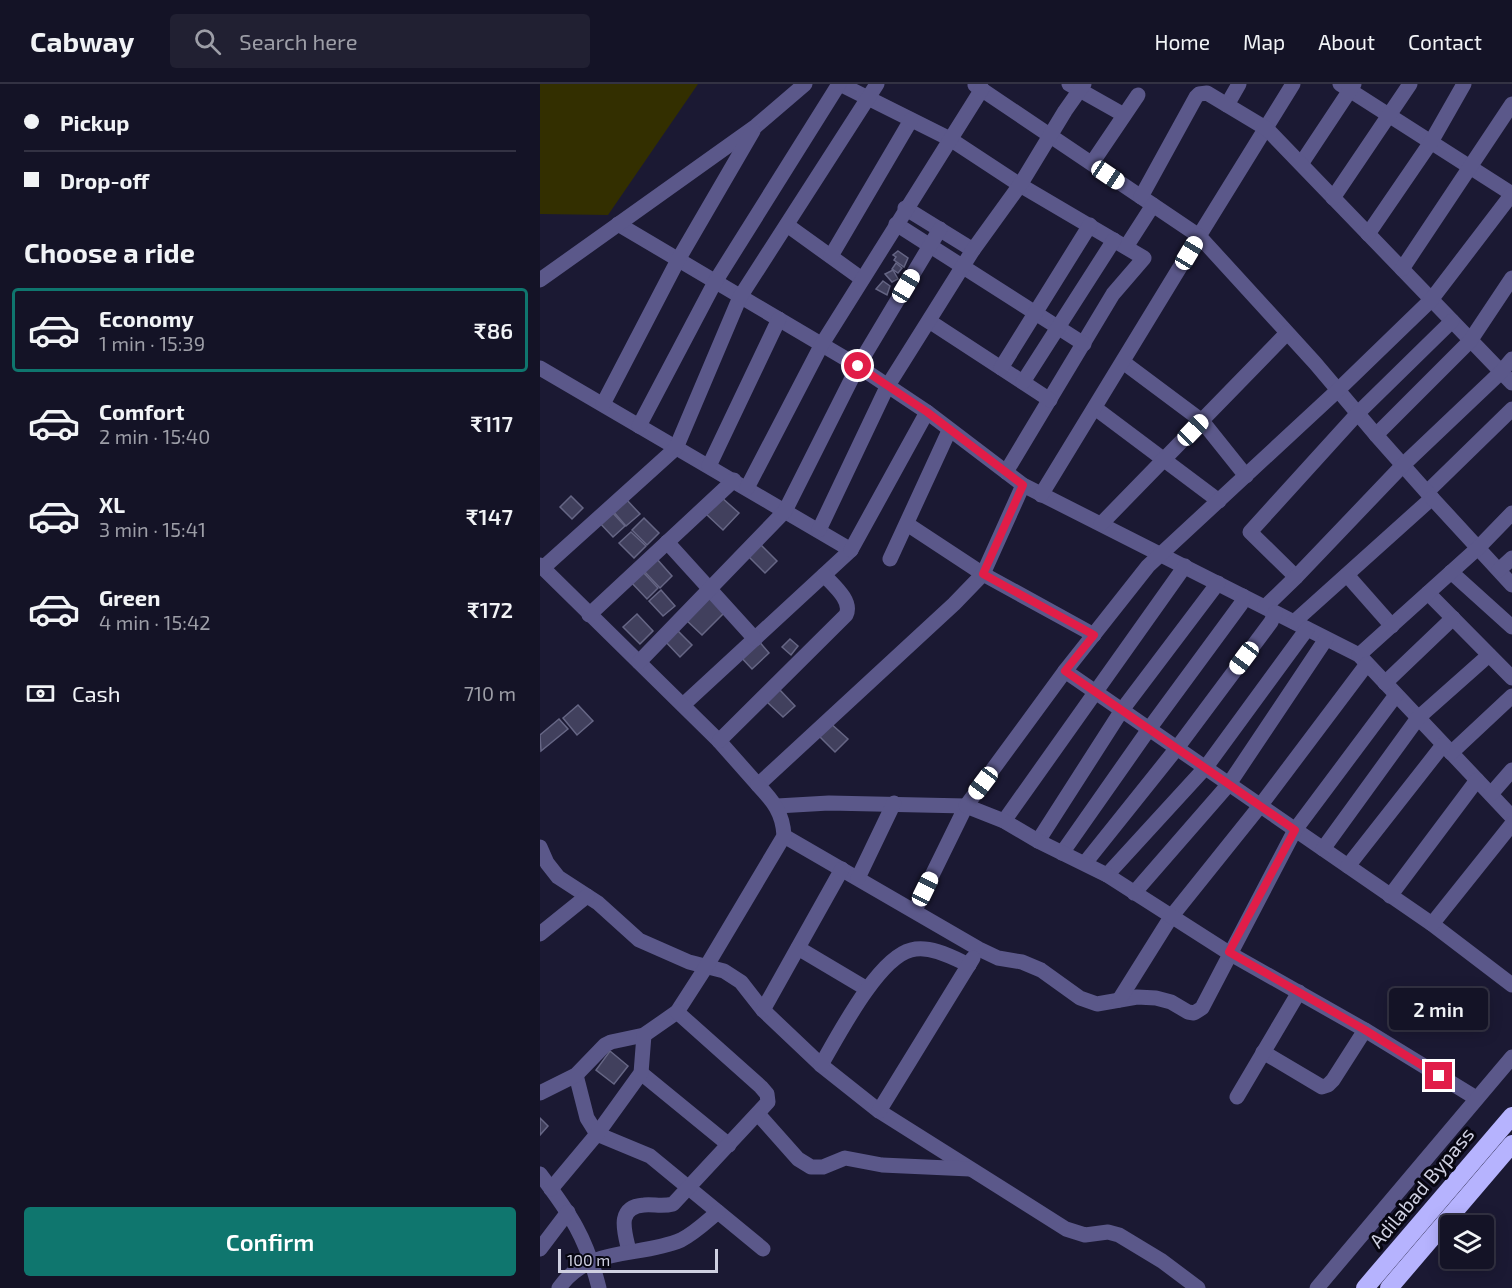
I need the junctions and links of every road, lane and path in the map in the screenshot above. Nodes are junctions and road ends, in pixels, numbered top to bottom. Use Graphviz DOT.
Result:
graph roads {
  1 [pos="805,84"];
  2 [pos="840,84"];
  3 [pos="877,84"];
  4 [pos="1239,84"];
  5 [pos="1293,84"];
  6 [pos="1410,84"];
  7 [pos="1464,84"];
  8 [pos="978,86"];
  9 [pos="1078,86"];
  10 [pos="1348,86"];
  11 [pos="1195,91"];
  12 [pos="1137,95"];
  13 [pos="868,98"];
  14 [pos="1512,104"];
  15 [pos="1227,105"];
  16 [pos="1124,115"];
  17 [pos="1388,115"];
  18 [pos="911,120"];
  19 [pos="756,126"];
  20 [pos="1267,129"];
  21 [pos="1050,135"];
  22 [pos="950,139"];
  23 [pos="1431,142"];
  24 [pos="1092,164"];
  25 [pos="1301,164"];
  26 [pos="1470,167"];
  27 [pos="1020,185"];
  28 [pos="1512,194"];
  29 [pos="1333,198"];
  30 [pos="1147,201"];
  31 [pos="905,208"];
  32 [pos="618,224"];
  33 [pos="896,224"];
  34 [pos="787,225"];
  35 [pos="1090,225"];
  36 [pos="940,229"];
  37 [pos="1368,234"];
  38 [pos="1199,236"];
  39 [pos="1120,244"];
  40 [pos="930,246"];
  41 [pos="973,250"];
  42 [pos="831,256"];
  43 [pos="678,260"];
  44 [pos="963,267"];
  45 [pos="1402,269"];
  46 [pos="1512,278"];
  47 [pos="862,279"];
  48 [pos="540,280"];
  49 [pos="715,282"];
  50 [pos="740,297"];
  51 [pos="1431,300"];
  52 [pos="1035,313"];
  53 [pos="778,319"];
  54 [pos="929,321"];
  55 [pos="1452,321"];
  56 [pos="1059,328"];
  57 [pos="1287,333"];
  58 [pos="1470,341"];
  59 [pos="822,344"];
  60 [pos="1084,344"];
  61 [pos="1512,359"];
  62 [pos="1123,362"];
  63 [pos="858,366"];
  64 [pos="540,368"];
  65 [pos="1001,368"];
  66 [pos="1501,372"];
  67 [pos="1023,382"];
  68 [pos="1512,383"];
  69 [pos="887,387"];
  70 [pos="1338,390"];
  71 [pos="1050,400"];
  72 [pos="603,404"];
  73 [pos="1095,408"];
  74 [pos="1512,409"];
  75 [pos="927,412"];
  76 [pos="1358,413"];
  77 [pos="1202,421"];
  78 [pos="639,426"];
  79 [pos="949,431"];
  80 [pos="1376,435"];
  81 [pos="676,448"];
  82 [pos="1165,459"];
  83 [pos="1403,465"];
  84 [pos="709,466"];
  85 [pos="1006,472"];
  86 [pos="1246,476"];
  87 [pos="740,484"];
  88 [pos="1023,485"];
  89 [pos="1041,495"];
  90 [pos="1430,495"];
  91 [pos="1219,501"];
  92 [pos="785,511"];
  93 [pos="1512,513"];
  94 [pos="907,524"];
  95 [pos="1101,524"];
  96 [pos="819,530"];
  97 [pos="667,542"];
  98 [pos="1479,547"];
  99 [pos="851,550"];
  100 [pos="1162,555"];
  101 [pos="1512,558"];
  102 [pos="890,559"];
  103 [pos="542,566"];
  104 [pos="1185,566"];
  105 [pos="1499,570"];
  106 [pos="1451,572"];
  107 [pos="983,574"];
  108 [pos="824,575"];
  109 [pos="1347,575"];
  110 [pos="1296,577"];
  111 [pos="1218,583"];
  112 [pos="1512,585"];
  113 [pos="710,589"];
  114 [pos="1428,593"];
  115 [pos="1243,596"];
  116 [pos="1270,610"];
  117 [pos="589,615"];
  118 [pos="1453,618"];
  119 [pos="1301,626"];
  120 [pos="1392,626"];
  121 [pos="1512,627"];
  122 [pos="1094,635"];
  123 [pos="755,639"];
  124 [pos="1326,639"];
  125 [pos="1489,655"];
  126 [pos="1363,660"];
  127 [pos="639,662"];
  128 [pos="1509,668"];
  129 [pos="1065,671"];
  130 [pos="1385,683"];
  131 [pos="1097,693"];
  132 [pos="1396,695"];
  133 [pos="1512,696"];
  134 [pos="683,705"];
  135 [pos="1122,710"];
  136 [pos="1418,718"];
  137 [pos="1149,729"];
  138 [pos="719,741"];
  139 [pos="1177,748"];
  140 [pos="1447,749"];
  141 [pos="1206,767"];
  142 [pos="1512,770"];
  143 [pos="1477,780"];
  144 [pos="1229,784"];
  145 [pos="758,785"];
  146 [pos="1491,794"];
  147 [pos="894,803"];
  148 [pos="777,806"];
  149 [pos="966,806"];
  150 [pos="1260,806"];
  151 [pos="1512,817"];
  152 [pos="1004,821"];
  153 [pos="1512,824"];
  154 [pos="1295,830"];
  155 [pos="784,836"];
  156 [pos="1038,841"];
  157 [pos="540,847"];
  158 [pos="1323,849"];
  159 [pos="1062,853"];
  160 [pos="1085,863"];
  161 [pos="1348,866"];
  162 [pos="842,869"];
  163 [pos="1107,875"];
  164 [pos="858,878"];
  165 [pos="1134,893"];
  166 [pos="587,896"];
  167 [pos="1390,896"];
  168 [pos="915,910"];
  169 [pos="1171,917"];
  170 [pos="1432,924"];
  171 [pos="540,934"];
  172 [pos="798,948"];
  173 [pos="979,949"];
  174 [pos="1229,952"];
  175 [pos="969,965"];
  176 [pos="706,967"];
  177 [pos="1512,985"];
  178 [pos="867,989"];
  179 [pos="1299,992"];
  180 [pos="1119,1000"];
  181 [pos="763,1010"];
  182 [pos="677,1012"];
  183 [pos="1365,1030"];
  184 [pos="644,1035"];
  185 [pos="1263,1052"];
  186 [pos="1512,1057"];
  187 [pos="821,1065"];
  188 [pos="641,1073"];
  189 [pos="576,1074"];
  190 [pos="540,1093"];
  191 [pos="1237,1097"];
  192 [pos="1476,1098"];
  193 [pos="879,1111"];
  194 [pos="758,1114"];
  195 [pos="1512,1116"];
  196 [pos="597,1134"];
  197 [pos="1512,1144"];
  198 [pos="729,1145"];
  199 [pos="970,1169"];
  200 [pos="540,1174"];
  201 [pos="689,1188"];
  202 [pos="551,1189"];
  203 [pos="568,1212"];
  204 [pos="718,1212"];
  205 [pos="540,1249"];
  206 [pos="763,1249"];
  207 [pos="628,1251"];
  208 [pos="592,1261"];
  209 [pos="559,1288"];
  210 [pos="599,1288"];
  211 [pos="1198,1288"];
  212 [pos="1317,1288"];
  213 [pos="1365,1288"];
  214 [pos="1389,1288"];
  1 -- 19 [label="street"];
  2 -- 13 [label="street"];
  2 -- 49 [label="street"];
  3 -- 13 [label="street"];
  4 -- 15 [label="street"];
  5 -- 20 [label="street"];
  6 -- 17 [label="street"];
  7 -- 23 [label="street"];
  8 -- 21 [label="street"];
  8 -- 22 [label="street"];
  9 -- 16 [label="street"];
  9 -- 21 [label="street"];
  10 -- 17 [label="street"];
  10 -- 25 [label="street"];
  11 -- 15 [label="street"];
  11 -- 30 [label="street"];
  12 -- 16 [label="street"];
  13 -- 18 [label="street"];
  13 -- 34 [label="street"];
  14 -- 26 [label="street"];
  15 -- 20 [label="street"];
  16 -- 24 [label="street"];
  17 -- 23 [label="street"];
  17 -- 29 [label="street"];
  18 -- 22 [label="street"];
  18 -- 42 [label="street"];
  19 -- 32 [label="street"];
  19 -- 43 [label="street"];
  20 -- 25 [label="street"];
  20 -- 38 [label="street"];
  21 -- 24 [label="street"];
  21 -- 27 [label="street"];
  22 -- 27 [label="street"];
  22 -- 31 [label="street"];
  23 -- 26 [label="street"];
  23 -- 37 [label="street"];
  24 -- 30 [label="street"];
  25 -- 29 [label="street"];
  26 -- 28 [label="street"];
  26 -- 45 [label="street"];
  27 -- 35 [label="street"];
  27 -- 41 [label="street"];
  28 -- 51 [label="street"];
  29 -- 37 [label="street"];
  30 -- 38 [label="street"];
  30 -- 39 [label="street"];
  31 -- 33 [label="street"];
  31 -- 36 [label="street"];
  32 -- 43 [label="street"];
  32 -- 48 [label="street"];
  33 -- 40 [label="street"];
  33 -- 47 [label="street"];
  34 -- 42 [label="street"];
  34 -- 50 [label="street"];
  35 -- 39 [label="street"];
  35 -- 52 [label="street"];
  36 -- 40 [label="street"];
  36 -- 41 [label="street"];
  37 -- 45 [label="street"];
  38 -- 57 [label="street"];
  38 -- 62 [label="street"];
  39 -- 56 [label="street"];
  39 -- 60 [label="street"];
  40 -- 44 [label="street"];
  40 -- 63 [label="street"];
  41 -- 44 [label="street"];
  42 -- 47 [label="street"];
  43 -- 49 [label="street"];
  43 -- 72 [label="street"];
  44 -- 52 [label="street"];
  44 -- 54 [label="street"];
  45 -- 51 [label="street"];
  46 -- 58 [label="street"];
  47 -- 59 [label="street"];
  49 -- 50 [label="street"];
  49 -- 78 [label="street"];
  50 -- 53 [label="street"];
  50 -- 81 [label="street"];
  51 -- 55 [label="street"];
  51 -- 70 [label="street"];
  52 -- 56 [label="street"];
  52 -- 65 [label="street"];
  53 -- 59 [label="street"];
  53 -- 84 [label="street"];
  54 -- 65 [label="street"];
  54 -- 69 [label="street"];
  55 -- 58 [label="street"];
  55 -- 76 [label="street"];
  56 -- 60 [label="street"];
  56 -- 67 [label="street"];
  57 -- 70 [label="street"];
  57 -- 77 [label="street"];
  58 -- 66 [label="street"];
  58 -- 80 [label="street"];
  59 -- 63 [label="street"];
  59 -- 87 [label="street"];
  60 -- 71 [label="street"];
  61 -- 66 [label="street"];
  62 -- 73 [label="street"];
  62 -- 77 [label="street"];
  63 -- 69 [label="street"];
  63 -- 92 [label="street"];
  64 -- 72 [label="street"];
  65 -- 67 [label="street"];
  66 -- 68 [label="street"];
  66 -- 83 [label="street"];
  67 -- 71 [label="street"];
  69 -- 75 [label="street"];
  69 -- 96 [label="street"];
  70 -- 76 [label="street"];
  70 -- 86 [label="street"];
  71 -- 85 [label="street"];
  72 -- 78 [label="street"];
  73 -- 82 [label="street"];
  73 -- 89 [label="street"];
  74 -- 90 [label="street"];
  75 -- 79 [label="street"];
  75 -- 99 [label="street"];
  76 -- 80 [label="street"];
  76 -- 110 [label="street"];
  77 -- 82 [label="street"];
  77 -- 86 [label="street"];
  78 -- 81 [label="street"];
  79 -- 85 [label="street"];
  79 -- 94 [label="street"];
  80 -- 83 [label="street"];
  81 -- 84 [label="street"];
  81 -- 103 [label="street"];
  82 -- 91 [label="street"];
  82 -- 95 [label="street"];
  83 -- 90 [label="street"];
  83 -- 110 [label="street"];
  84 -- 87 [label="street"];
  85 -- 88 [label="street"];
  86 -- 91 [label="street"];
  87 -- 92 [label="street"];
  87 -- 97 [label="street"];
  88 -- 89 [label="street"];
  88 -- 107 [label="street"];
  89 -- 95 [label="street"];
  90 -- 98 [label="street"];
  90 -- 109 [label="street"];
  91 -- 100 [label="street"];
  92 -- 96 [label="street"];
  92 -- 113 [label="street"];
  93 -- 98 [label="street"];
  94 -- 102 [label="street"];
  94 -- 107 [label="street"];
  95 -- 100 [label="street"];
  96 -- 99 [label="street"];
  97 -- 113 [label="street"];
  97 -- 117 [label="street"];
  98 -- 105 [label="street"];
  98 -- 106 [label="street"];
  99 -- 108 [label="street"];
  100 -- 104 [label="street"];
  100 -- 122 [label="street"];
  101 -- 105 [label="street"];
  103 -- 117 [label="street"];
  104 -- 111 [label="street"];
  104 -- 131 [label="street"];
  105 -- 112 [label="street"];
  106 -- 114 [label="street"];
  106 -- 121 [label="street"];
  107 -- 122 [label="street"];
  107 -- 145 [label="street"];
  108 -- 123 [label="street"];
  108 -- 138 [label="street"];
  109 -- 119 [label="street"];
  109 -- 120 [label="street"];
  110 -- 116 [label="street"];
  111 -- 115 [label="street"];
  111 -- 135 [label="street"];
  113 -- 123 [label="street"];
  113 -- 127 [label="street"];
  114 -- 118 [label="street"];
  114 -- 120 [label="street"];
  115 -- 116 [label="street"];
  115 -- 137 [label="street"];
  116 -- 119 [label="street"];
  116 -- 139 [label="street"];
  117 -- 127 [label="street"];
  118 -- 125 [label="street"];
  118 -- 130 [label="street"];
  119 -- 124 [label="street"];
  119 -- 141 [label="street"];
  120 -- 126 [label="street"];
  122 -- 129 [label="street"];
  123 -- 134 [label="street"];
  124 -- 126 [label="street"];
  124 -- 144 [label="street"];
  125 -- 128 [label="street"];
  125 -- 136 [label="street"];
  126 -- 130 [label="street"];
  126 -- 150 [label="street"];
  127 -- 134 [label="street"];
  129 -- 131 [label="street"];
  129 -- 149 [label="street"];
  130 -- 132 [label="street"];
  131 -- 135 [label="street"];
  131 -- 152 [label="street"];
  132 -- 136 [label="street"];
  132 -- 154 [label="street"];
  133 -- 140 [label="street"];
  134 -- 138 [label="street"];
  135 -- 137 [label="street"];
  135 -- 156 [label="street"];
  136 -- 140 [label="street"];
  136 -- 158 [label="street"];
  137 -- 139 [label="street"];
  137 -- 159 [label="street"];
  138 -- 145 [label="street"];
  139 -- 141 [label="street"];
  139 -- 160 [label="street"];
  140 -- 143 [label="street"];
  140 -- 161 [label="street"];
  141 -- 144 [label="street"];
  141 -- 163 [label="street"];
  142 -- 146 [label="street"];
  143 -- 146 [label="street"];
  143 -- 167 [label="street"];
  144 -- 150 [label="street"];
  144 -- 165 [label="street"];
  145 -- 148 [label="street"];
  146 -- 151 [label="street"];
  147 -- 148 [label="street"];
  147 -- 149 [label="street"];
  147 -- 164 [label="street"];
  148 -- 155 [label="street"];
  149 -- 152 [label="street"];
  149 -- 168 [label="street"];
  150 -- 154 [label="street"];
  150 -- 169 [label="street"];
  152 -- 156 [label="street"];
  153 -- 170 [label="street"];
  154 -- 158 [label="street"];
  154 -- 174 [label="street"];
  155 -- 162 [label="street"];
  155 -- 176 [label="street"];
  156 -- 159 [label="street"];
  157 -- 166 [label="street"];
  158 -- 161 [label="street"];
  159 -- 160 [label="street"];
  160 -- 163 [label="street"];
  161 -- 167 [label="street"];
  162 -- 164 [label="street"];
  162 -- 172 [label="street"];
  163 -- 165 [label="street"];
  164 -- 168 [label="street"];
  165 -- 169 [label="street"];
  166 -- 171 [label="street"];
  166 -- 176 [label="street"];
  167 -- 170 [label="street"];
  168 -- 173 [label="street"];
  169 -- 174 [label="street"];
  169 -- 180 [label="street"];
  170 -- 177 [label="street"];
  172 -- 178 [label="street"];
  172 -- 181 [label="street"];
  173 -- 175 [label="street"];
  173 -- 180 [label="street"];
  174 -- 179 [label="street"];
  174 -- 180 [label="street"];
  175 -- 178 [label="street"];
  175 -- 193 [label="street"];
  176 -- 181 [label="street"];
  176 -- 182 [label="street"];
  178 -- 187 [label="street"];
  179 -- 183 [label="street"];
  179 -- 185 [label="street"];
  181 -- 187 [label="street"];
  182 -- 184 [label="street"];
  182 -- 194 [label="street"];
  183 -- 185 [label="street"];
  183 -- 192 [label="street"];
  184 -- 188 [label="street"];
  184 -- 189 [label="street"];
  185 -- 191 [label="street"];
  186 -- 192 [label="street"];
  187 -- 193 [label="street"];
  188 -- 196 [label="street"];
  188 -- 198 [label="street"];
  189 -- 190 [label="street"];
  189 -- 196 [label="street"];
  192 -- 212 [label="street"];
  193 -- 199 [label="street"];
  194 -- 198 [label="street"];
  194 -- 199 [label="street"];
  195 -- 213 [label="highway, Adilabad Bypass"];
  196 -- 201 [label="street"];
  196 -- 202 [label="street"];
  197 -- 214 [label="highway, Adilabad Bypass"];
  198 -- 201 [label="street"];
  199 -- 211 [label="street"];
  200 -- 202 [label="street"];
  201 -- 204 [label="street"];
  201 -- 207 [label="street"];
  202 -- 203 [label="street"];
  203 -- 205 [label="street"];
  203 -- 208 [label="street"];
  204 -- 206 [label="street"];
  204 -- 207 [label="street"];
  207 -- 208 [label="street"];
  208 -- 209 [label="street"];
  208 -- 210 [label="street"];
}
